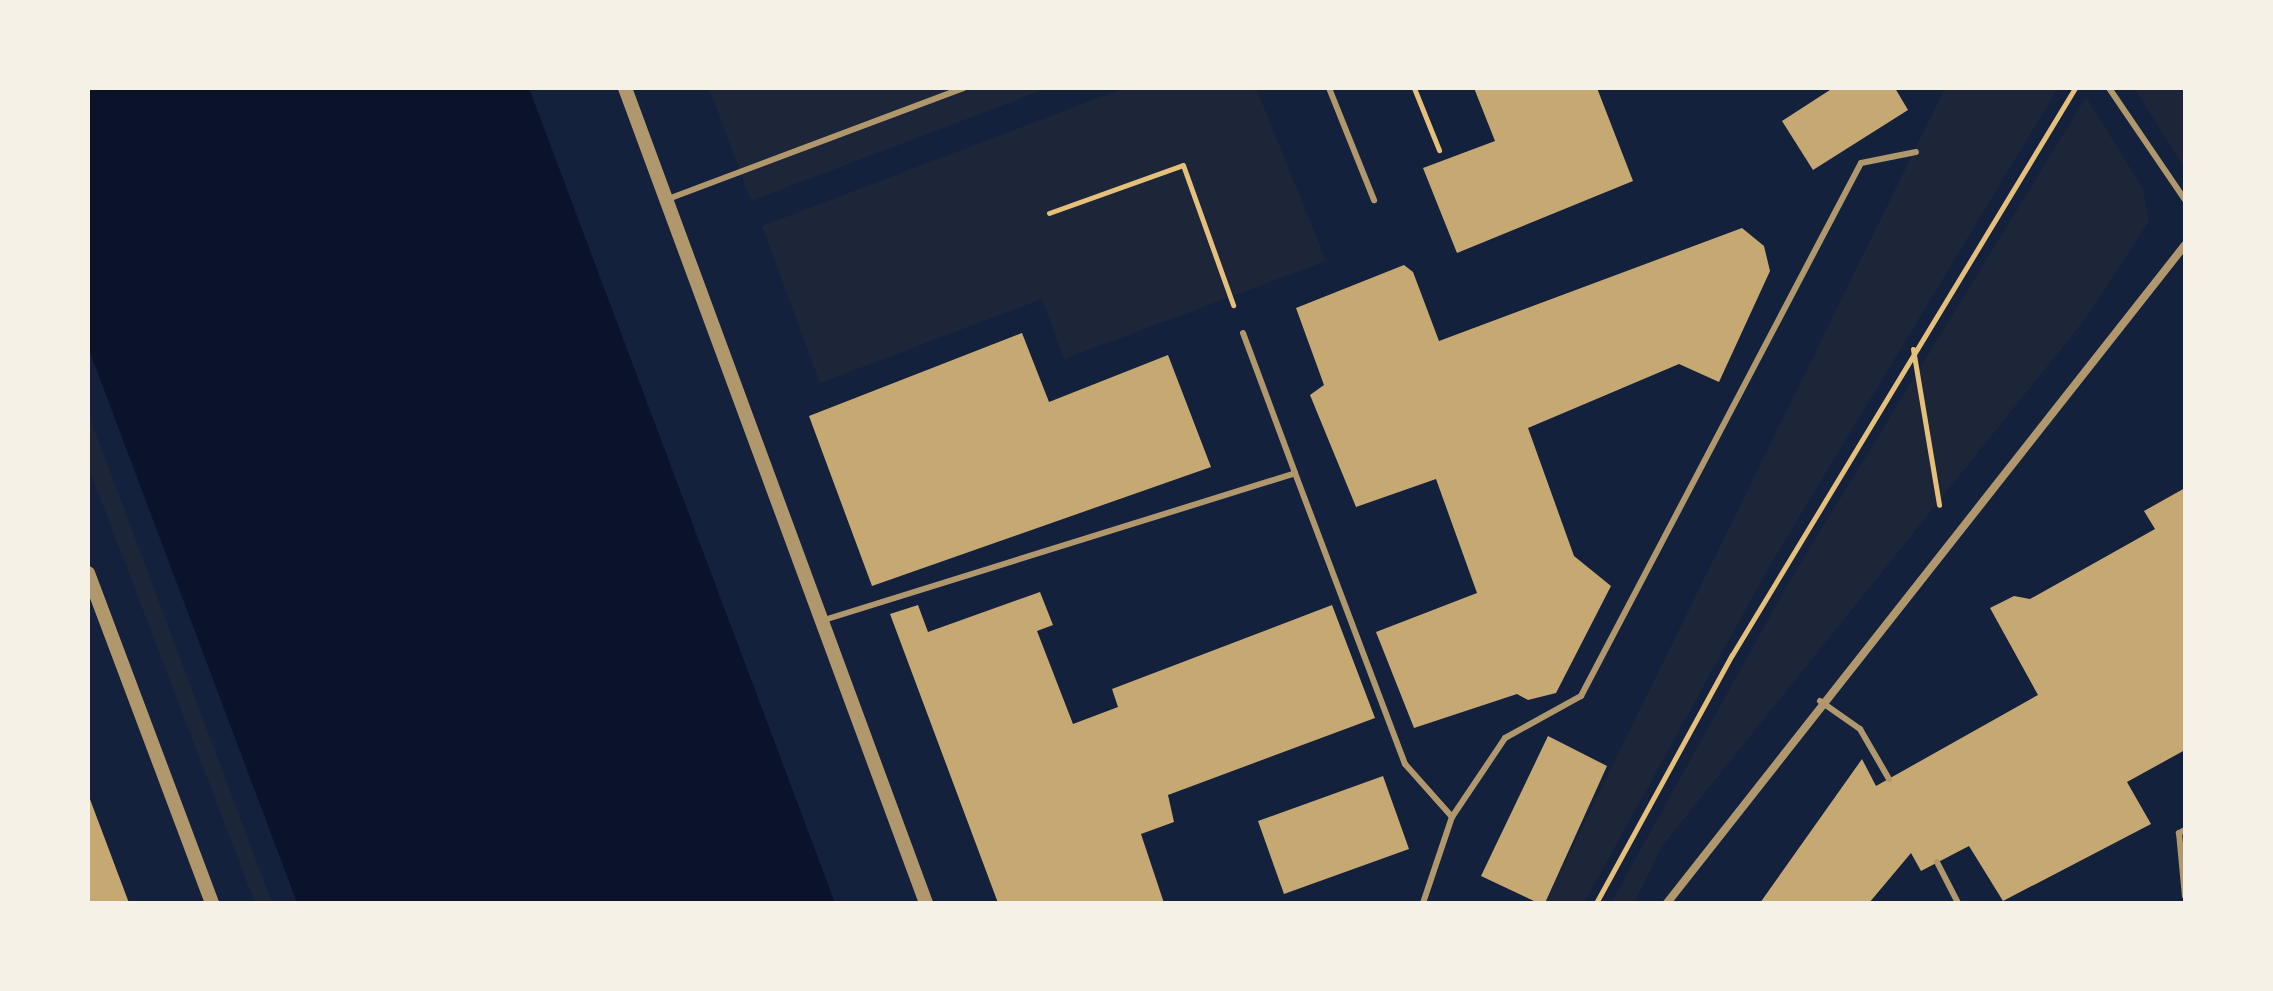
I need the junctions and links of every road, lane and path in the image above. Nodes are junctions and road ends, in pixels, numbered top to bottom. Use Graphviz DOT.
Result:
graph roads {
  1 [pos="625,88"];
  2 [pos="964,88"];
  3 [pos="1329,88"];
  4 [pos="1414,88"];
  5 [pos="2075,88"];
  6 [pos="2109,88"];
  7 [pos="1439,150"];
  8 [pos="1916,152"];
  9 [pos="668,199"];
  10 [pos="1374,200"];
  11 [pos="2185,200"];
  12 [pos="1049,213"];
  13 [pos="2185,245"];
  14 [pos="1243,333"];
  15 [pos="1913,348"];
  16 [pos="1295,473"];
  17 [pos="1945,545"];
  18 [pos="88,573"];
  19 [pos="824,620"];
  20 [pos="1820,701"];
  21 [pos="1889,779"];
  22 [pos="1452,817"];
  23 [pos="2185,830"];
  24 [pos="1937,862"];
  25 [pos="2185,896"];
  26 [pos="212,903"];
  27 [pos="926,903"];
  28 [pos="1423,903"];
  29 [pos="1596,903"];
  30 [pos="1667,903"];
  31 [pos="1958,903"];
  1 -- 9 [label="street"];
  2 -- 9 [label="lane"];
  3 -- 10 [label="lane"];
  4 -- 7 [label="path"];
  5 -- 15 [label="path"];
  6 -- 11 [label="lane"];
  8 -- 22 [label="lane"];
  9 -- 19 [label="street"];
  12 -- 14 [label="path"];
  13 -- 17 [label="street"];
  14 -- 16 [label="lane"];
  15 -- 17 [label="path"];
  15 -- 29 [label="path"];
  16 -- 19 [label="lane"];
  16 -- 22 [label="lane"];
  17 -- 20 [label="street"];
  18 -- 26 [label="street"];
  19 -- 27 [label="street"];
  20 -- 21 [label="lane"];
  20 -- 30 [label="street"];
  22 -- 28 [label="lane"];
  23 -- 25 [label="lane"];
  24 -- 31 [label="lane"];
}
